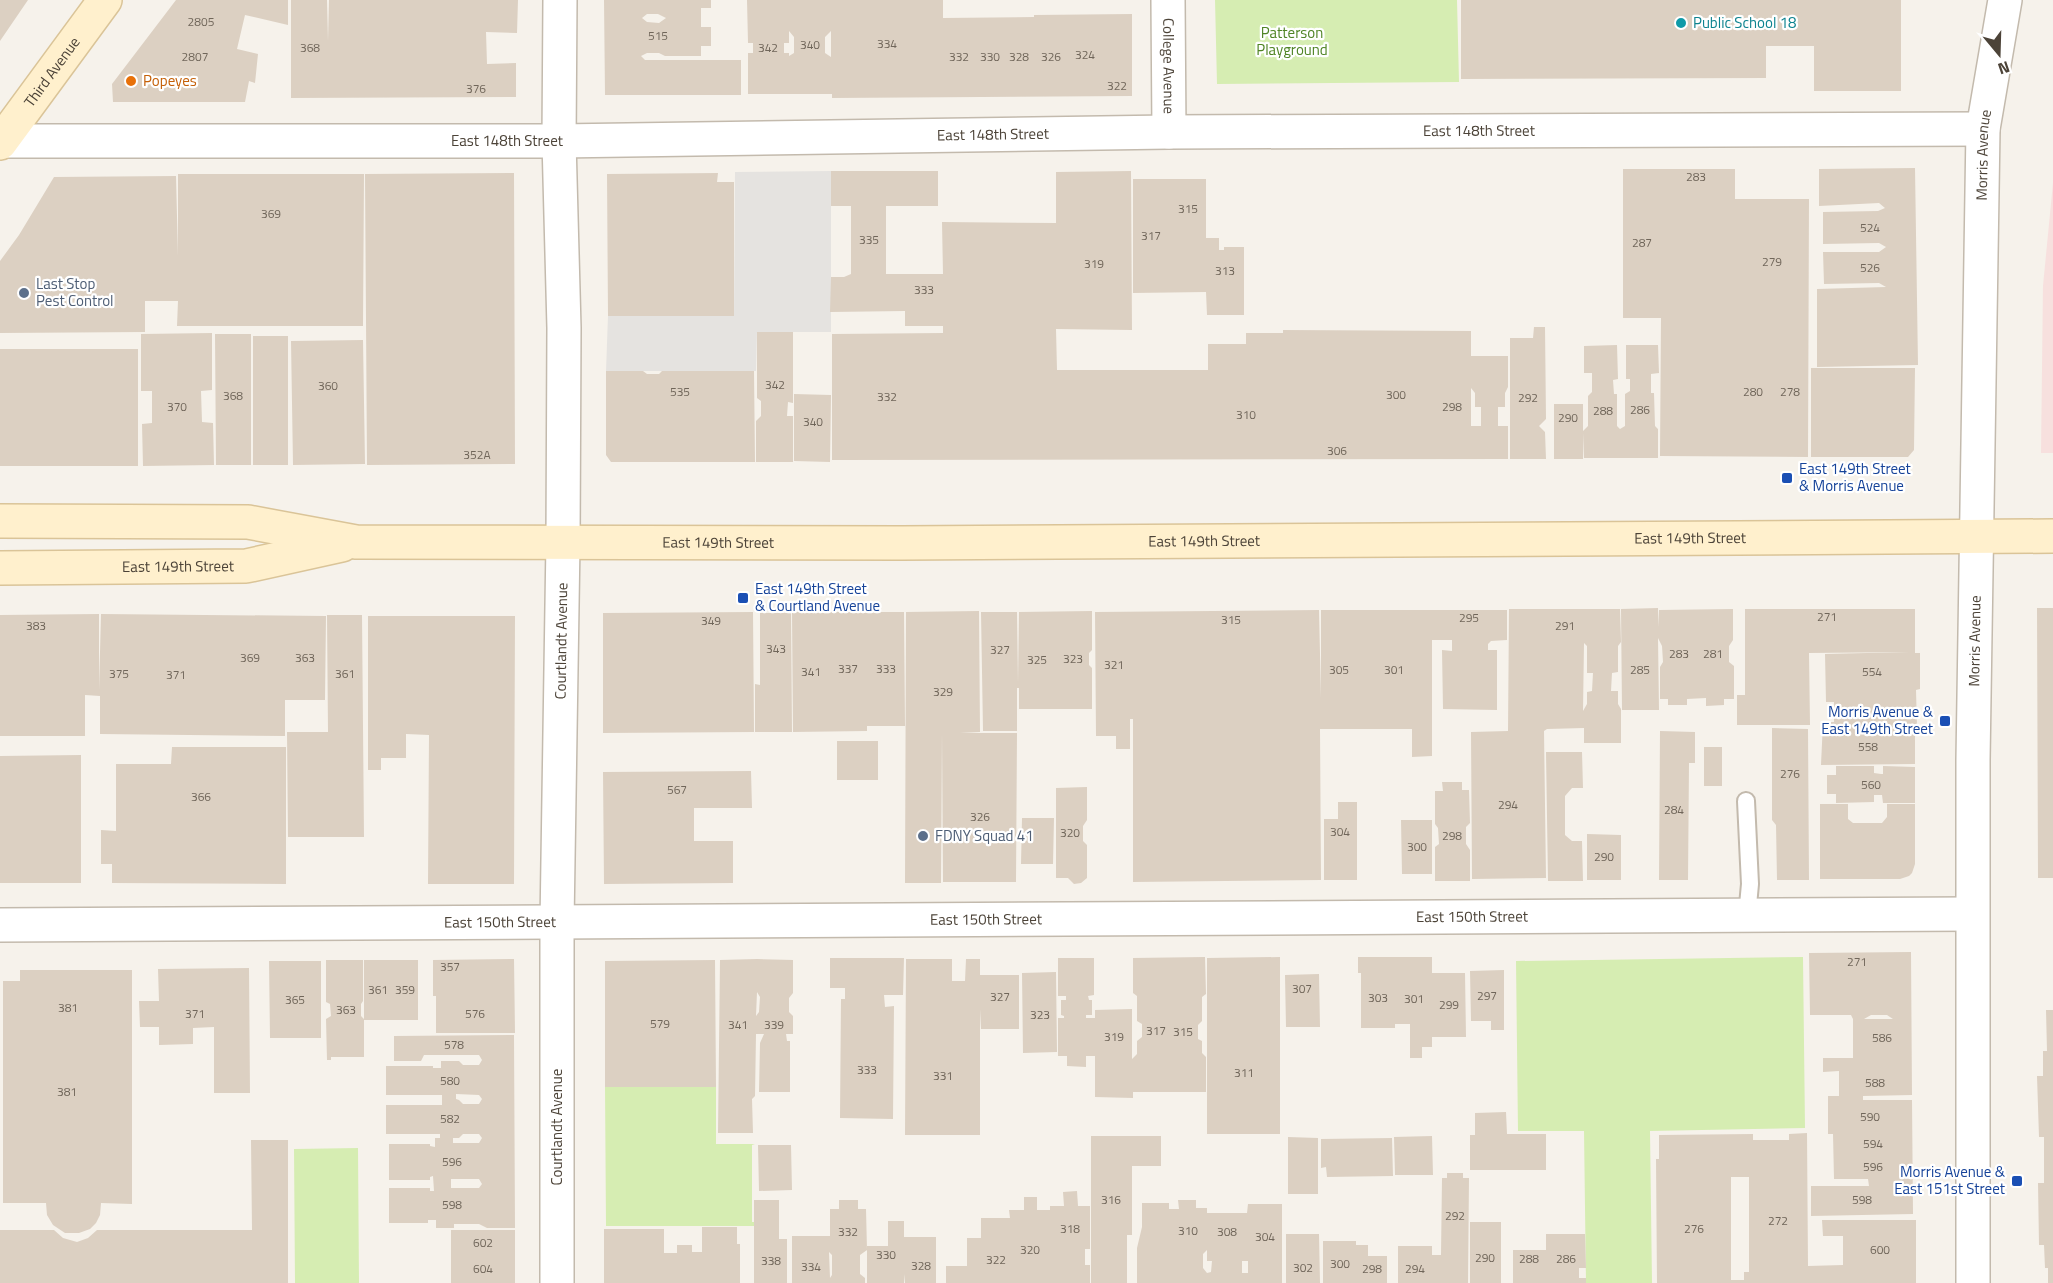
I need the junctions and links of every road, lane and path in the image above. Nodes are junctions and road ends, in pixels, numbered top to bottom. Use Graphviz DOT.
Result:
graph roads {
  1 [pos="105,0"];
  2 [pos="560,0"];
  3 [pos="1168,0"];
  4 [pos="2005,0"];
  5 [pos="1983,129"];
  6 [pos="1169,132"];
  7 [pos="560,141"];
  8 [pos="1,142"];
  9 [pos="0,521"];
  10 [pos="1977,536"];
  11 [pos="2053,536"];
  12 [pos="356,542"];
  13 [pos="563,542"];
  14 [pos="0,568"];
  15 [pos="1746,801"];
  16 [pos="1972,914"];
  17 [pos="1747,916"];
  18 [pos="557,923"];
  19 [pos="0,925"];
  20 [pos="557,1283"];
  21 [pos="1973,1283"];
  1 -- 8 [label="main road, Third Avenue"];
  2 -- 7 [label="street, Courtlandt Avenue"];
  3 -- 6 [label="street, College Avenue"];
  4 -- 5 [label="street, Morris Avenue"];
  5 -- 6 [label="street, East 148th Street"];
  5 -- 10 [label="street, Morris Avenue"];
  6 -- 7 [label="street, East 148th Street"];
  7 -- 8 [label="street, East 148th Street"];
  7 -- 13 [label="street, Courtlandt Avenue"];
  9 -- 12 [label="main road, East 149th Street"];
  10 -- 11 [label="main road, East 149th Street"];
  10 -- 13 [label="main road, East 149th Street"];
  10 -- 16 [label="street, Morris Avenue"];
  12 -- 13 [label="main road, East 149th Street"];
  12 -- 14 [label="main road, East 149th Street"];
  13 -- 18 [label="street, Courtlandt Avenue"];
  15 -- 17 [label="lane"];
  16 -- 17 [label="street, East 150th Street"];
  16 -- 21 [label="street, Morris Avenue"];
  17 -- 18 [label="street, East 150th Street"];
  18 -- 19 [label="street, East 150th Street"];
  18 -- 20 [label="street, Courtlandt Avenue"];
}
